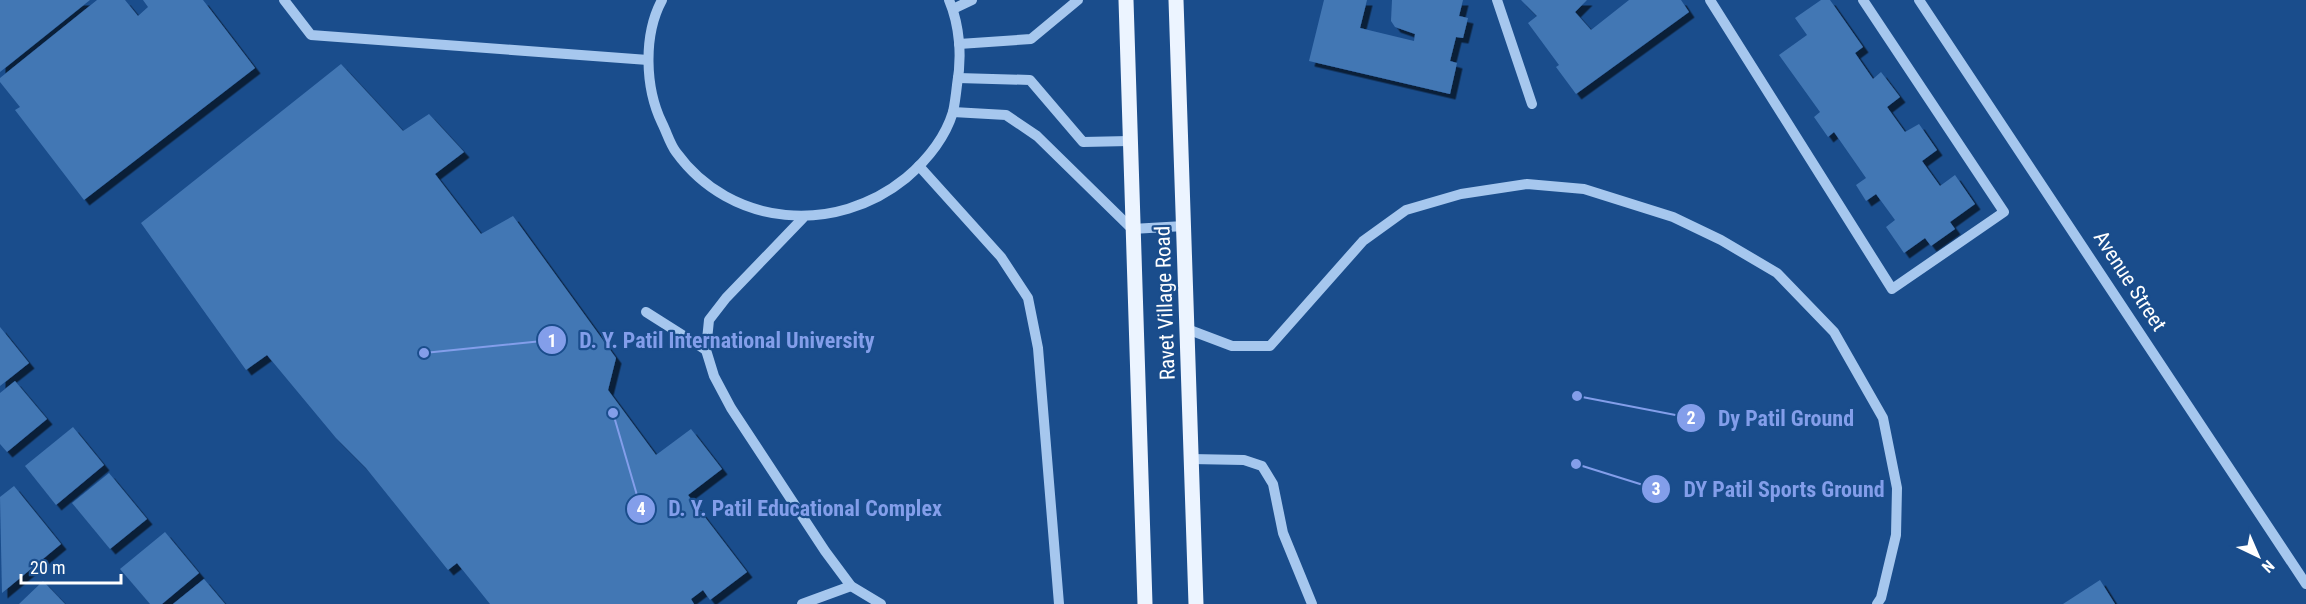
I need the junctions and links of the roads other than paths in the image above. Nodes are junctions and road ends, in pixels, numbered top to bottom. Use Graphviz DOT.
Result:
graph roads {
  1 [pos="284,0"];
  2 [pos="662,0"];
  3 [pos="972,0"];
  4 [pos="1078,0"];
  5 [pos="1126,0"];
  6 [pos="1176,0"];
  7 [pos="1497,0"];
  8 [pos="1710,0"];
  9 [pos="1863,0"];
  10 [pos="1919,0"];
  11 [pos="951,4"];
  12 [pos="959,44"];
  13 [pos="648,60"];
  14 [pos="958,78"];
  15 [pos="1532,104"];
  16 [pos="953,112"];
  17 [pos="1129,141"];
  18 [pos="919,166"];
  19 [pos="803,218"];
  20 [pos="1184,226"];
  21 [pos="1131,229"];
  22 [pos="646,312"];
  23 [pos="1187,328"];
  24 [pos="706,350"];
  25 [pos="1191,459"];
  26 [pos="2306,584"];
  27 [pos="851,586"];
  28 [pos="802,604"];
  29 [pos="881,604"];
  30 [pos="1059,604"];
  31 [pos="1145,604"];
  32 [pos="1196,604"];
  33 [pos="1312,604"];
  34 [pos="1877,604"];
  1 -- 13 [label="street"];
  2 -- 13 [label="street"];
  3 -- 11 [label="street"];
  4 -- 12 [label="street"];
  5 -- 17 [label="main road, Ravet Village Road"];
  6 -- 20 [label="main road, Ravet Village Road"];
  7 -- 15 [label="street"];
  8 -- 9 [label="street"];
  10 -- 26 [label="street, Avenue Street"];
  11 -- 12 [label="street"];
  12 -- 14 [label="street"];
  13 -- 19 [label="street"];
  14 -- 16 [label="street"];
  14 -- 17 [label="street"];
  16 -- 18 [label="street"];
  16 -- 21 [label="street"];
  17 -- 21 [label="main road, Ravet Village Road"];
  18 -- 19 [label="street"];
  18 -- 30 [label="street"];
  19 -- 24 [label="street"];
  20 -- 21 [label="street"];
  20 -- 23 [label="main road, Ravet Village Road"];
  21 -- 31 [label="main road, Ravet Village Road"];
  22 -- 24 [label="street"];
  23 -- 25 [label="main road, Ravet Village Road"];
  23 -- 34 [label="street"];
  24 -- 27 [label="street"];
  25 -- 32 [label="main road, Ravet Village Road"];
  25 -- 33 [label="street"];
  27 -- 28 [label="street"];
  27 -- 29 [label="street"];
}
